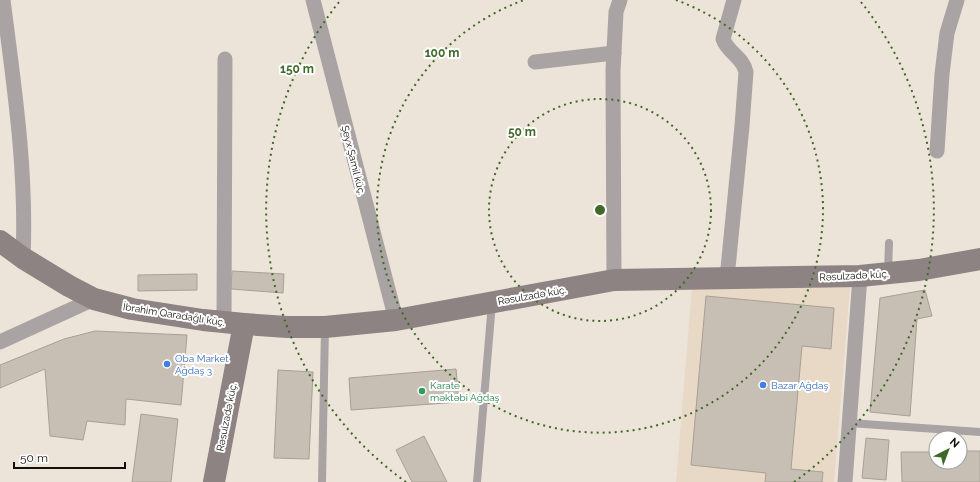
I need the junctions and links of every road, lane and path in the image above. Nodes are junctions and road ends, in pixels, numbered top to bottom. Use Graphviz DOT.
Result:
graph roads {
  1 [pos="3,0"];
  2 [pos="313,0"];
  3 [pos="620,0"];
  4 [pos="734,0"];
  5 [pos="957,0"];
  6 [pos="614,53"];
  7 [pos="226,59"];
  8 [pos="534,62"];
  9 [pos="937,151"];
  10 [pos="0,241"];
  11 [pos="889,243"];
  12 [pos="23,258"];
  13 [pos="980,259"];
  14 [pos="888,273"];
  15 [pos="860,276"];
  16 [pos="727,278"];
  17 [pos="614,280"];
  18 [pos="94,299"];
  19 [pos="492,302"];
  20 [pos="396,320"];
  21 [pos="234,324"];
  22 [pos="325,327"];
  23 [pos="0,342"];
  24 [pos="849,423"];
  25 [pos="980,432"];
  26 [pos="214,482"];
  27 [pos="322,482"];
  28 [pos="477,482"];
  29 [pos="845,482"];
  1 -- 12 [label="street"];
  2 -- 20 [label="street, Şeyx Şamil küç."];
  3 -- 6 [label="street"];
  4 -- 16 [label="street"];
  5 -- 9 [label="street"];
  6 -- 8 [label="street"];
  6 -- 17 [label="street"];
  7 -- 21 [label="street"];
  10 -- 12 [label="main road, İbrahim Qaradağlı küç."];
  11 -- 14 [label="lane"];
  12 -- 18 [label="main road, İbrahim Qaradağlı küç."];
  13 -- 14 [label="main road, Rəsulzadə küç."];
  14 -- 15 [label="main road, Rəsulzadə küç."];
  15 -- 16 [label="main road, Rəsulzadə küç."];
  15 -- 24 [label="street"];
  16 -- 17 [label="main road, Rəsulzadə küç."];
  17 -- 19 [label="main road, Rəsulzadə küç."];
  18 -- 21 [label="main road, İbrahim Qaradağlı küç."];
  18 -- 23 [label="street"];
  19 -- 20 [label="main road, Rəsulzadə küç."];
  19 -- 28 [label="lane"];
  20 -- 22 [label="main road, Rəsulzadə küç."];
  21 -- 22 [label="main road, Rəsulzadə küç."];
  21 -- 26 [label="main road, Rəsulzadə küç."];
  22 -- 27 [label="lane"];
  24 -- 25 [label="lane"];
  24 -- 29 [label="street"];
}
